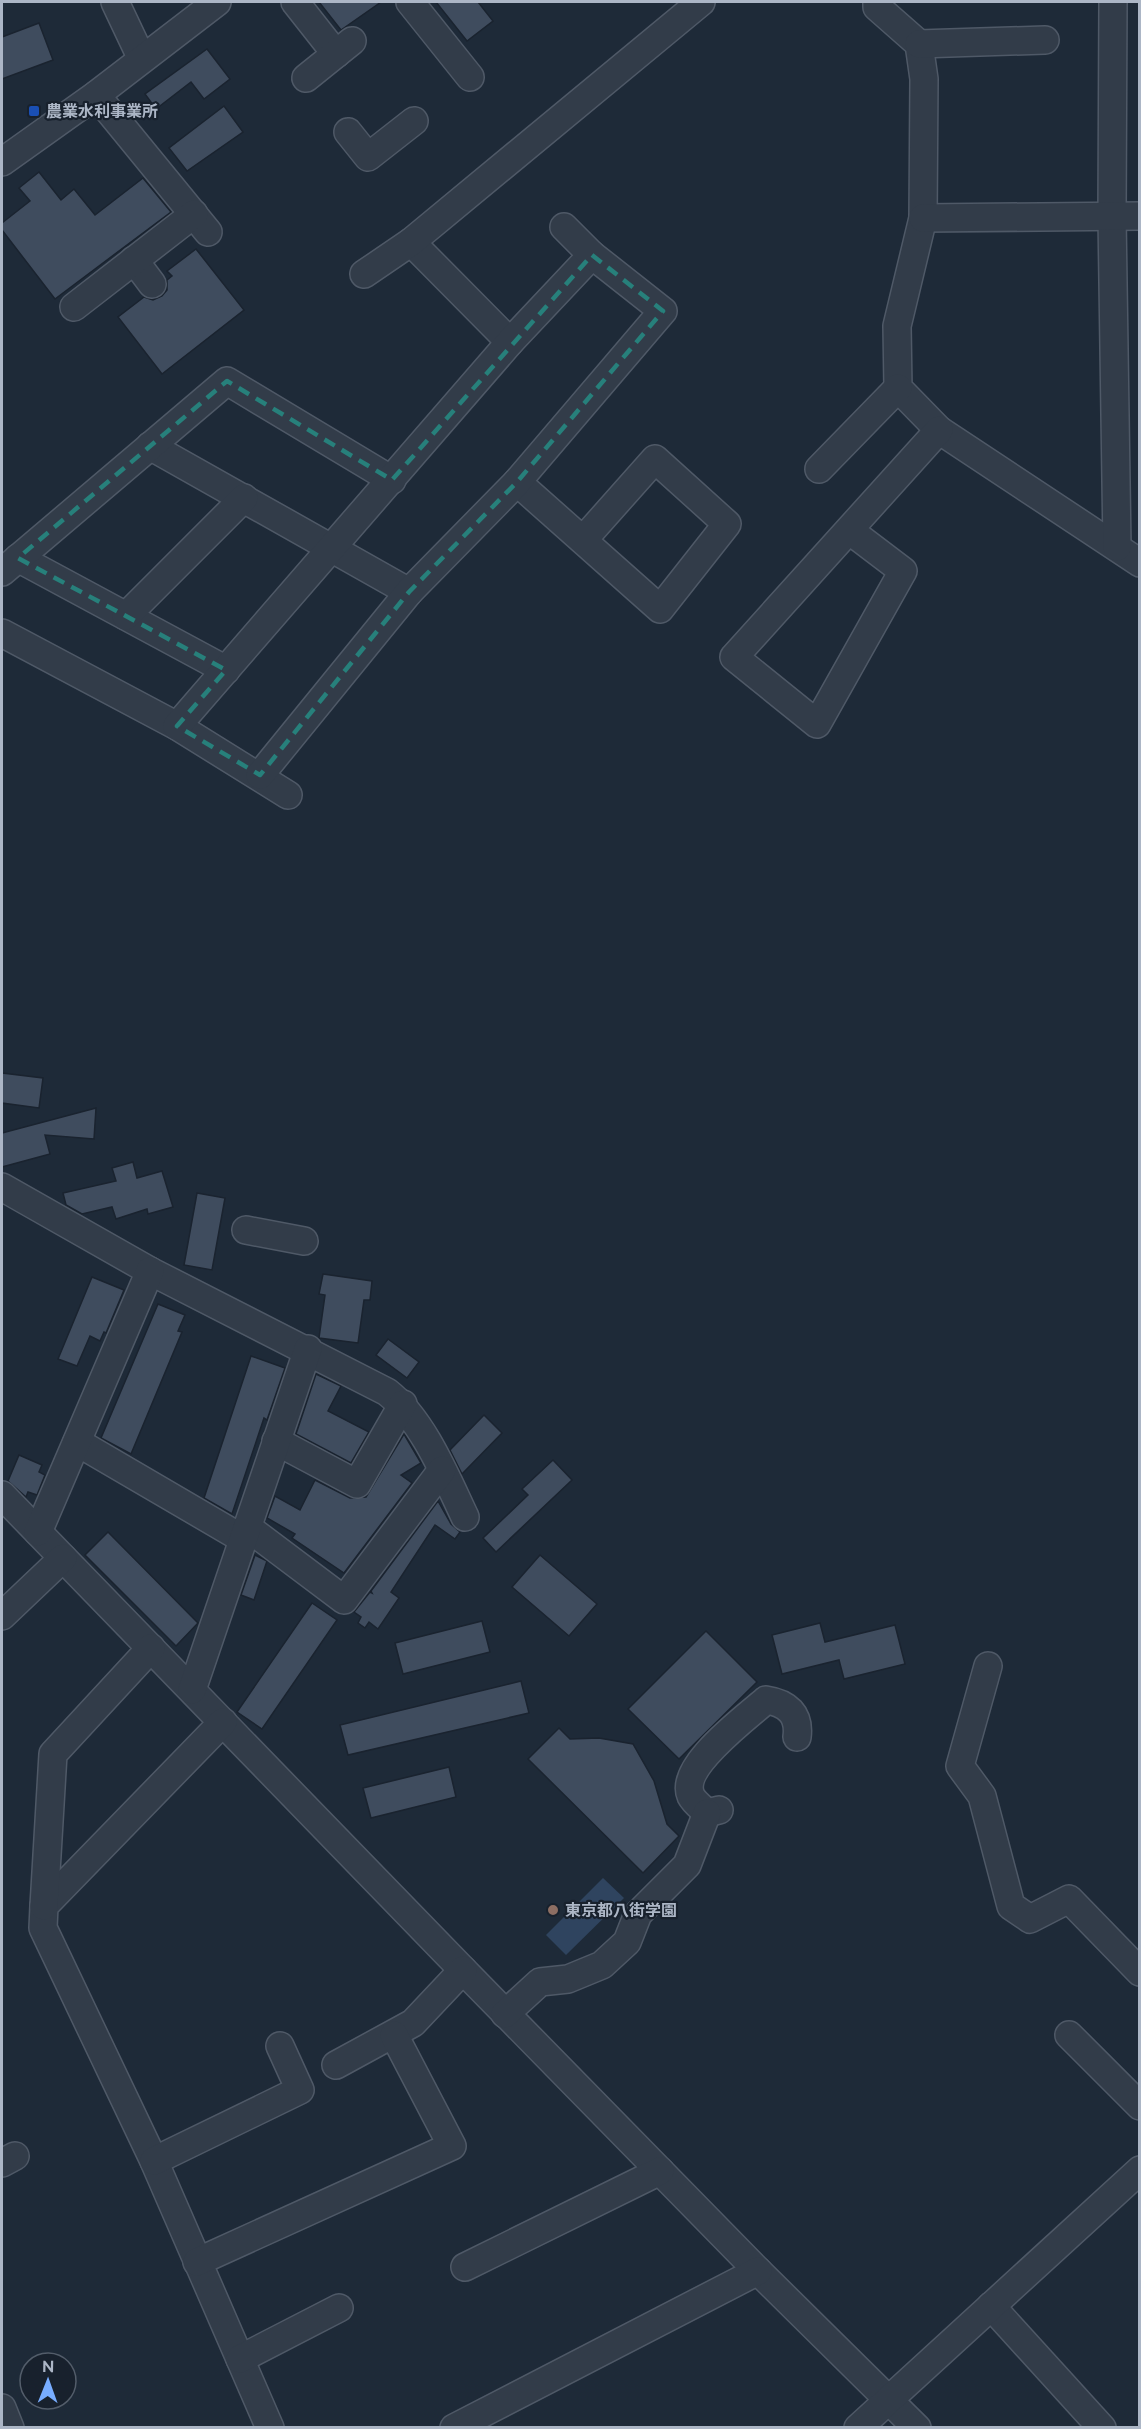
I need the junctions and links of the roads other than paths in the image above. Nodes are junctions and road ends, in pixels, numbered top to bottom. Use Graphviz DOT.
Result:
graph roads {
  1 [pos="115,2"];
  2 [pos="217,2"];
  3 [pos="295,2"];
  4 [pos="410,2"];
  5 [pos="701,2"];
  6 [pos="877,2"];
  7 [pos="1113,2"];
  8 [pos="1045,40"];
  9 [pos="919,44"];
  10 [pos="141,57"];
  11 [pos="470,77"];
  12 [pos="306,78"];
  13 [pos="96,95"];
  14 [pos="414,121"];
  15 [pos="348,132"];
  16 [pos="2,162"];
  17 [pos="1112,216"];
  18 [pos="1140,216"];
  19 [pos="922,218"];
  20 [pos="564,227"];
  21 [pos="411,242"];
  22 [pos="592,255"];
  23 [pos="134,260"];
  24 [pos="364,274"];
  25 [pos="152,284"];
  26 [pos="74,307"];
  27 [pos="510,342"];
  28 [pos="898,388"];
  29 [pos="939,430"];
  30 [pos="150,446"];
  31 [pos="819,469"];
  32 [pos="392,480"];
  33 [pos="517,482"];
  34 [pos="244,498"];
  35 [pos="849,530"];
  36 [pos="583,540"];
  37 [pos="1117,547"];
  38 [pos="332,548"];
  39 [pos="1140,563"];
  40 [pos="10,565"];
  41 [pos="409,592"];
  42 [pos="126,616"];
  43 [pos="2,633"];
  44 [pos="226,670"];
  45 [pos="177,726"];
  46 [pos="260,775"];
  47 [pos="288,795"];
  48 [pos="2,1187"];
  49 [pos="246,1230"];
  50 [pos="304,1240"];
  51 [pos="150,1270"];
  52 [pos="308,1349"];
  53 [pos="403,1404"];
  54 [pos="276,1441"];
  55 [pos="77,1442"];
  56 [pos="442,1470"];
  57 [pos="2,1495"];
  58 [pos="465,1517"];
  59 [pos="38,1532"];
  60 [pos="245,1533"];
  61 [pos="63,1558"];
  62 [pos="2,1616"];
  63 [pos="151,1648"];
  64 [pos="988,1665"];
  65 [pos="192,1690"];
  66 [pos="223,1722"];
  67 [pos="797,1737"];
  68 [pos="44,1906"];
  69 [pos="463,1970"];
  70 [pos="1140,1972"];
  71 [pos="505,2014"];
  72 [pos="394,2035"];
  73 [pos="1069,2035"];
  74 [pos="280,2046"];
  75 [pos="336,2065"];
  76 [pos="1140,2106"];
  77 [pos="154,2161"];
  78 [pos="1140,2170"];
  79 [pos="660,2171"];
  80 [pos="197,2262"];
  81 [pos="465,2267"];
  82 [pos="758,2271"];
  83 [pos="991,2306"];
  84 [pos="339,2308"];
  85 [pos="240,2359"];
  86 [pos="889,2398"];
  87 [pos="2,2409"];
  88 [pos="10,2427"];
  89 [pos="270,2427"];
  90 [pos="454,2427"];
  91 [pos="858,2427"];
  92 [pos="917,2427"];
  93 [pos="1102,2427"];
  1 -- 10 [label="street"];
  2 -- 10 [label="street"];
  3 -- 12 [label="street"];
  4 -- 11 [label="street"];
  5 -- 21 [label="street"];
  6 -- 9 [label="street"];
  7 -- 17 [label="street"];
  8 -- 9 [label="street"];
  9 -- 19 [label="street"];
  10 -- 13 [label="street"];
  13 -- 16 [label="street"];
  13 -- 23 [label="street"];
  14 -- 15 [label="street"];
  17 -- 18 [label="street"];
  17 -- 19 [label="street"];
  17 -- 37 [label="street"];
  19 -- 28 [label="street"];
  20 -- 22 [label="street"];
  21 -- 24 [label="street"];
  21 -- 27 [label="street"];
  22 -- 27 [label="street"];
  22 -- 33 [label="street"];
  23 -- 25 [label="street"];
  23 -- 26 [label="street"];
  27 -- 32 [label="street"];
  28 -- 29 [label="street"];
  28 -- 31 [label="street"];
  29 -- 35 [label="street"];
  29 -- 37 [label="street"];
  30 -- 32 [label="street"];
  30 -- 34 [label="street"];
  30 -- 40 [label="street"];
  32 -- 38 [label="street"];
  33 -- 36 [label="street"];
  33 -- 41 [label="street"];
  34 -- 38 [label="street"];
  34 -- 42 [label="street"];
  35 -- 35 [label="street"];
  36 -- 36 [label="street"];
  37 -- 39 [label="street"];
  38 -- 41 [label="street"];
  38 -- 44 [label="street"];
  40 -- 42 [label="street"];
  41 -- 46 [label="street"];
  42 -- 44 [label="street"];
  43 -- 45 [label="street"];
  44 -- 45 [label="street"];
  45 -- 46 [label="street"];
  46 -- 47 [label="street"];
  48 -- 51 [label="street"];
  49 -- 50 [label="street"];
  51 -- 52 [label="street"];
  51 -- 55 [label="street"];
  52 -- 53 [label="street"];
  52 -- 54 [label="street"];
  53 -- 54 [label="street"];
  53 -- 56 [label="street"];
  54 -- 60 [label="street"];
  55 -- 59 [label="street"];
  55 -- 60 [label="street"];
  56 -- 58 [label="street"];
  56 -- 60 [label="street"];
  57 -- 59 [label="street"];
  59 -- 61 [label="street"];
  60 -- 65 [label="street"];
  61 -- 62 [label="street"];
  61 -- 63 [label="street"];
  63 -- 65 [label="street"];
  63 -- 68 [label="street"];
  64 -- 70 [label="street"];
  65 -- 66 [label="street"];
  66 -- 68 [label="street"];
  66 -- 69 [label="street"];
  67 -- 71 [label="street"];
  68 -- 77 [label="street"];
  69 -- 71 [label="street"];
  69 -- 72 [label="street"];
  71 -- 79 [label="street"];
  72 -- 75 [label="street"];
  72 -- 80 [label="street"];
  73 -- 76 [label="street"];
  74 -- 77 [label="street"];
  77 -- 80 [label="street"];
  78 -- 83 [label="street"];
  79 -- 81 [label="street"];
  79 -- 82 [label="street"];
  80 -- 85 [label="street"];
  82 -- 86 [label="street"];
  82 -- 90 [label="street"];
  83 -- 86 [label="street"];
  83 -- 93 [label="street"];
  84 -- 85 [label="street"];
  85 -- 89 [label="street"];
  86 -- 91 [label="street"];
  86 -- 92 [label="street"];
  87 -- 88 [label="street"];
}
